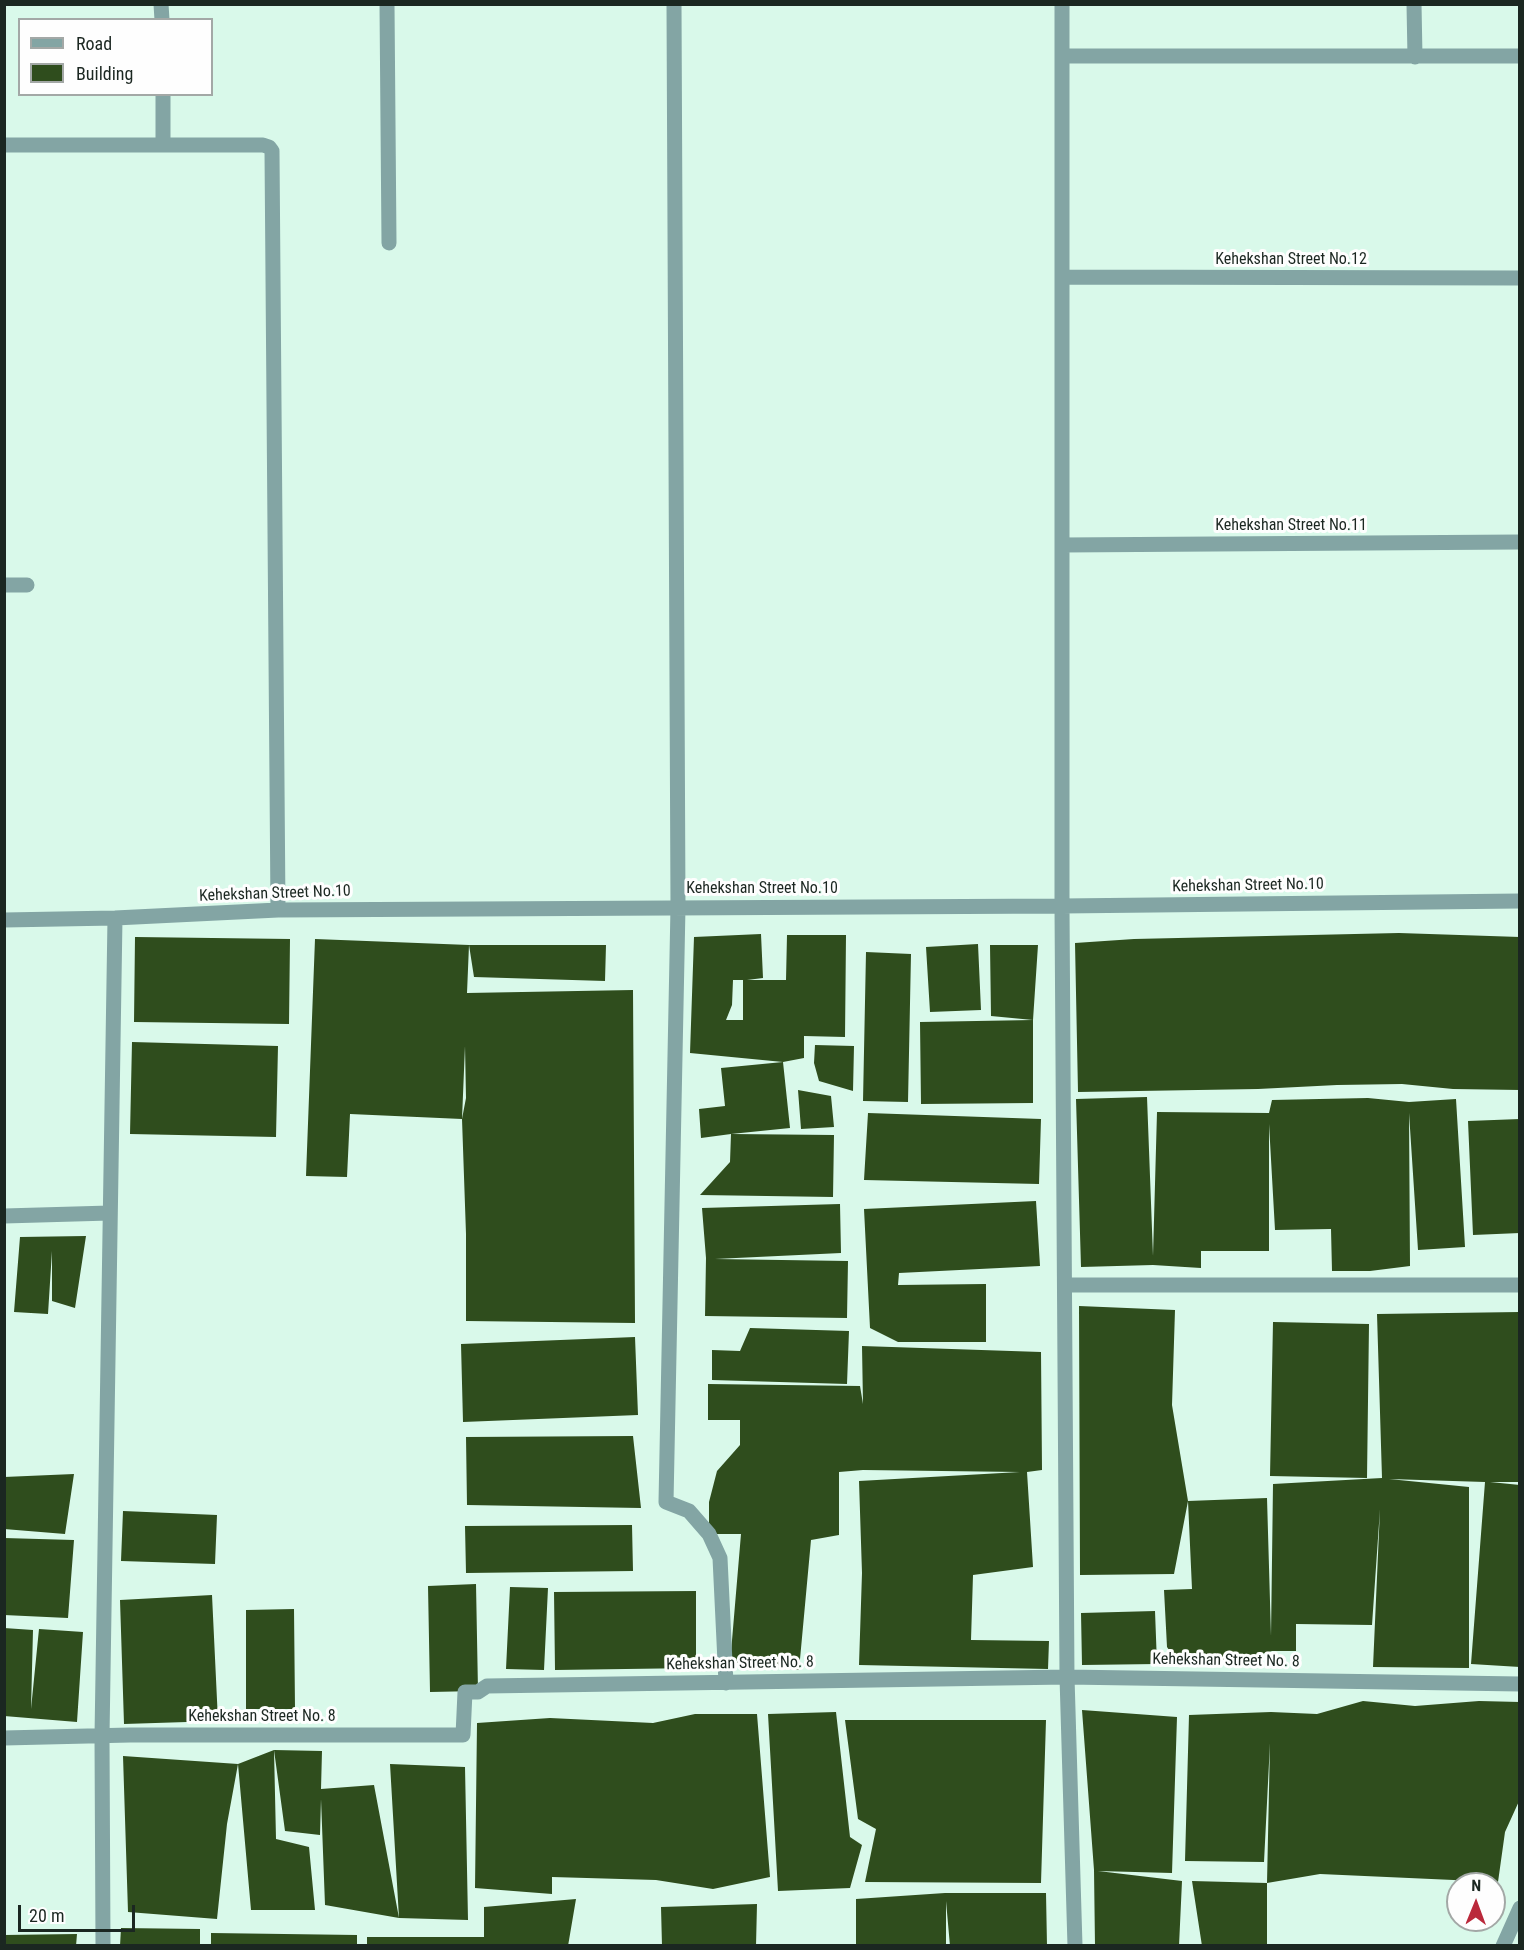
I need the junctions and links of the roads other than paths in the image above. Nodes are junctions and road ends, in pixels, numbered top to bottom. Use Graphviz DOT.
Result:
graph roads {
  1 [pos="387,4"];
  2 [pos="674,4"];
  3 [pos="1062,4"];
  4 [pos="1414,4"];
  5 [pos="1062,56"];
  6 [pos="1520,56"];
  7 [pos="1415,57"];
  8 [pos="163,96"];
  9 [pos="4,145"];
  10 [pos="163,145"];
  11 [pos="389,243"];
  12 [pos="1062,277"];
  13 [pos="1520,278"];
  14 [pos="1520,542"];
  15 [pos="1062,545"];
  16 [pos="4,585"];
  17 [pos="27,585"];
  18 [pos="1520,901"];
  19 [pos="1062,906"];
  20 [pos="678,907"];
  21 [pos="278,910"];
  22 [pos="115,918"];
  23 [pos="4,920"];
  24 [pos="110,1213"];
  25 [pos="4,1216"];
  26 [pos="1065,1285"];
  27 [pos="1520,1286"];
  28 [pos="1067,1677"];
  29 [pos="726,1683"];
  30 [pos="1520,1683"];
  31 [pos="102,1736"];
  32 [pos="4,1738"];
  33 [pos="1520,1908"];
  34 [pos="103,1946"];
  35 [pos="1075,1946"];
  36 [pos="1503,1946"];
  1 -- 11 [label="street"];
  2 -- 20 [label="street"];
  3 -- 5 [label="street"];
  4 -- 7 [label="street"];
  5 -- 7 [label="street"];
  5 -- 12 [label="street"];
  6 -- 7 [label="street"];
  8 -- 10 [label="street"];
  9 -- 10 [label="street"];
  10 -- 21 [label="street"];
  12 -- 13 [label="street, Kehekshan Street No.12"];
  12 -- 15 [label="street"];
  14 -- 15 [label="street, Kehekshan Street No.11"];
  15 -- 19 [label="street"];
  16 -- 17 [label="street"];
  18 -- 19 [label="street, Kehekshan Street No.10"];
  19 -- 20 [label="street, Kehekshan Street No.10"];
  19 -- 26 [label="street"];
  20 -- 21 [label="street, Kehekshan Street No.10"];
  20 -- 29 [label="street"];
  21 -- 22 [label="street, Kehekshan Street No.10"];
  22 -- 23 [label="street, Kehekshan Street No.10"];
  22 -- 24 [label="street"];
  24 -- 25 [label="street"];
  24 -- 31 [label="street"];
  26 -- 27 [label="street"];
  26 -- 28 [label="street"];
  28 -- 29 [label="street, Kehekshan Street No. 8"];
  28 -- 30 [label="street, Kehekshan Street No. 8"];
  28 -- 35 [label="street"];
  29 -- 31 [label="street, Kehekshan Street No. 8"];
  31 -- 32 [label="street, Kehekshan Street No. 8"];
  31 -- 34 [label="street"];
  33 -- 36 [label="street"];
}
